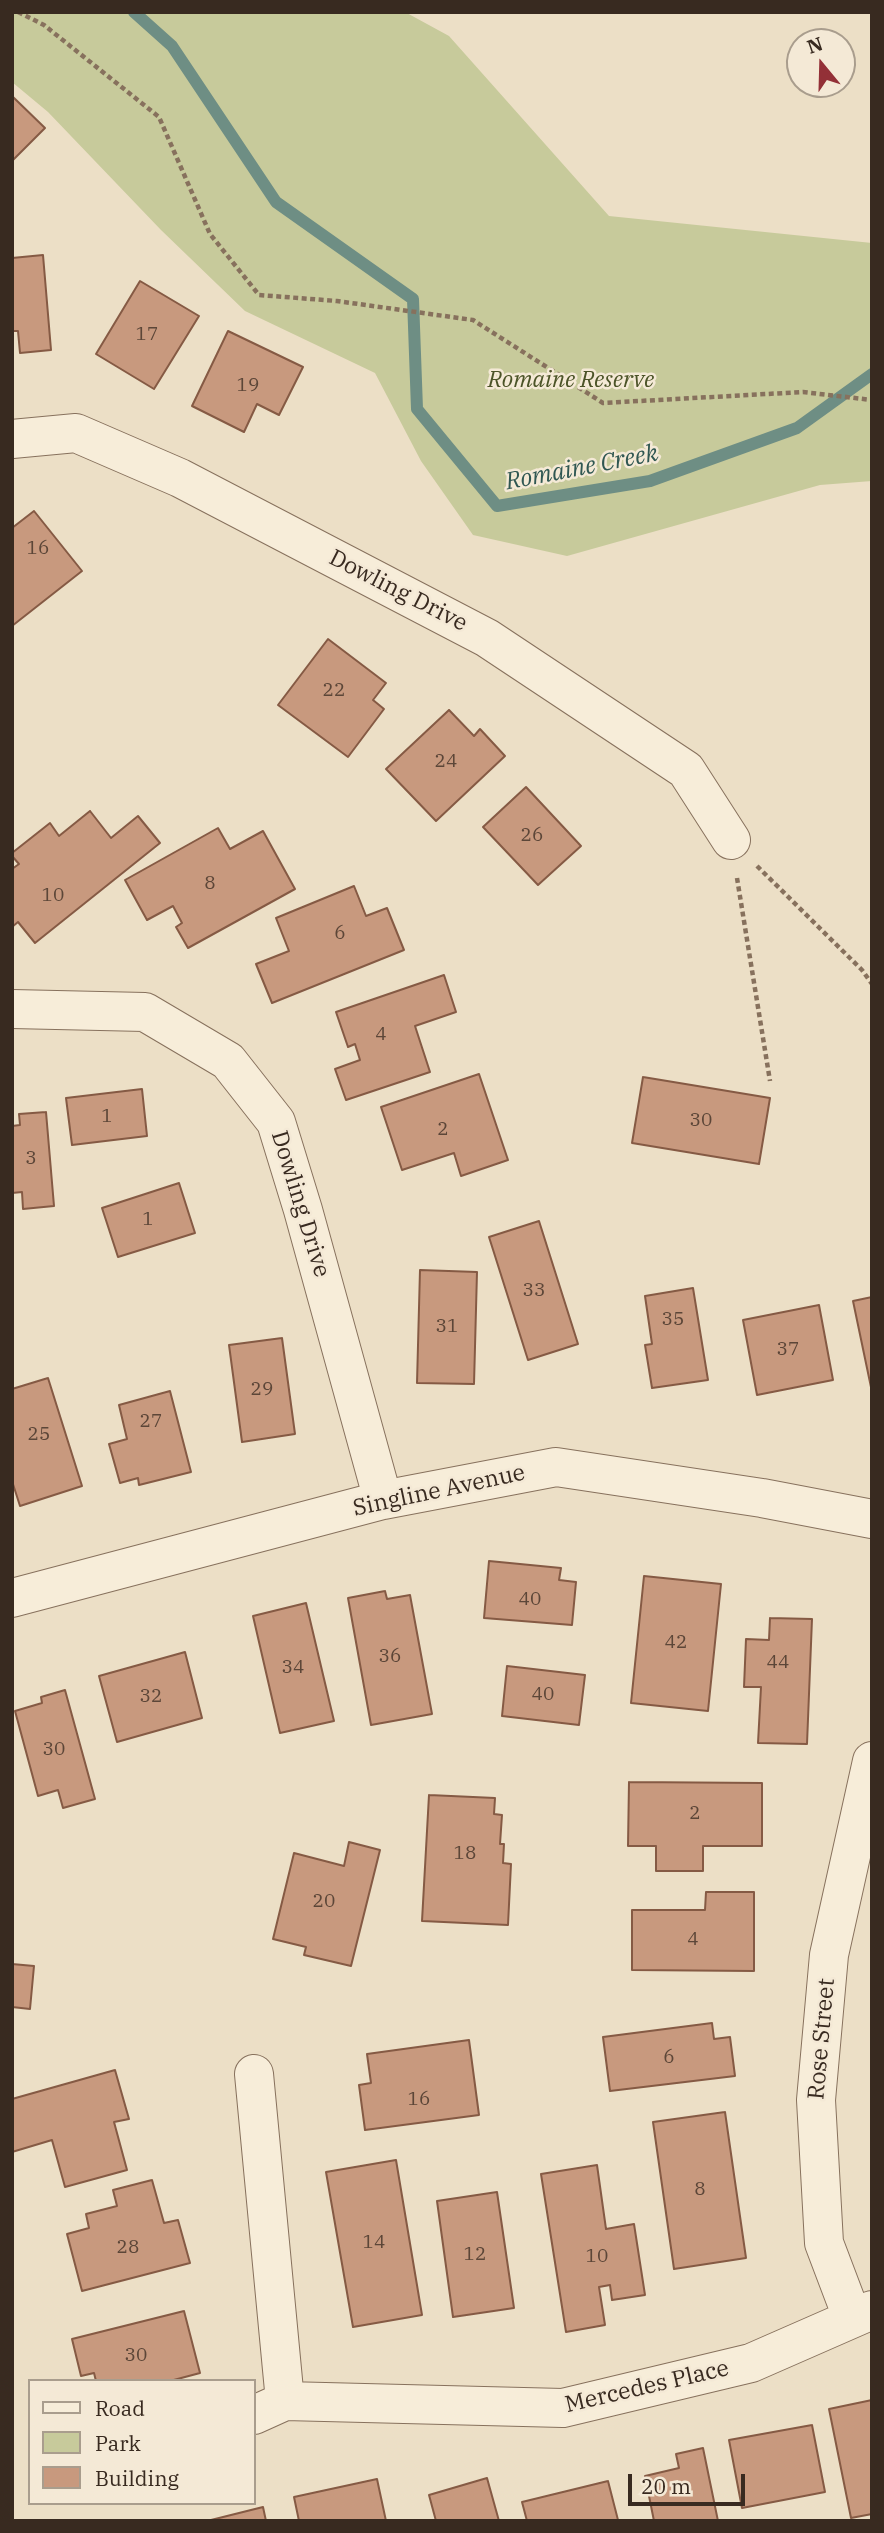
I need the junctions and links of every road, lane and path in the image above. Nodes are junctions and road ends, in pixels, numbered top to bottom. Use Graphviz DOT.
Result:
graph roads {
  1 [pos="18,12"];
  2 [pos="872,400"];
  3 [pos="12,439"];
  4 [pos="731,840"];
  5 [pos="872,984"];
  6 [pos="12,1009"];
  7 [pos="770,1081"];
  8 [pos="383,1500"];
  9 [pos="872,1519"];
  10 [pos="12,1598"];
  11 [pos="872,1761"];
  12 [pos="254,2074"];
  13 [pos="862,2314"];
  14 [pos="270,2408"];
  1 -- 2 [label="path"];
  3 -- 4 [label="street, Dowling Drive"];
  4 -- 5 [label="path"];
  4 -- 7 [label="path"];
  6 -- 8 [label="street, Dowling Drive"];
  8 -- 9 [label="street, Singline Avenue"];
  8 -- 10 [label="street, Singline Avenue"];
  11 -- 13 [label="street, Rose Street"];
  12 -- 14 [label="street, Mercedes Place"];
  13 -- 14 [label="street, Mercedes Place"];
}
